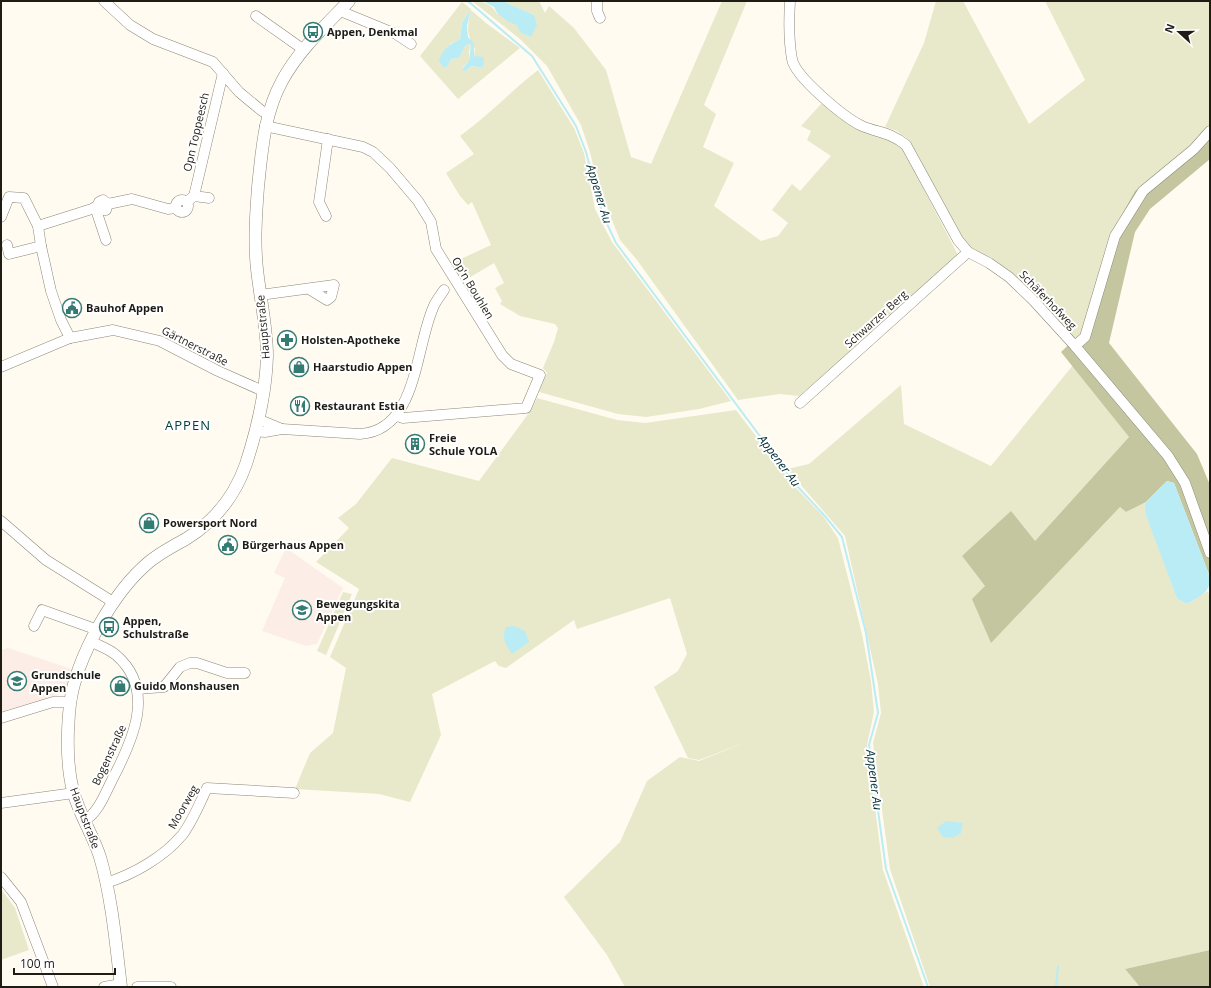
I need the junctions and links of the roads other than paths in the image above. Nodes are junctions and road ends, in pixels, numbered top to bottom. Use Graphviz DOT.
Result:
graph roads {
  1 [pos="104,1"];
  2 [pos="597,1"];
  3 [pos="790,1"];
  4 [pos="345,5"];
  5 [pos="256,16"];
  6 [pos="600,18"];
  7 [pos="411,44"];
  8 [pos="304,50"];
  9 [pos="223,73"];
  10 [pos="267,120"];
  11 [pos="1210,131"];
  12 [pos="328,139"];
  13 [pos="209,198"];
  14 [pos="190,199"];
  15 [pos="101,206"];
  16 [pos="326,216"];
  17 [pos="1,217"];
  18 [pos="38,226"];
  19 [pos="106,240"];
  20 [pos="7,245"];
  21 [pos="41,246"];
  22 [pos="968,252"];
  23 [pos="309,289"];
  24 [pos="444,290"];
  25 [pos="260,295"];
  26 [pos="70,338"];
  27 [pos="1075,346"];
  28 [pos="1,367"];
  29 [pos="263,391"];
  30 [pos="800,403"];
  31 [pos="397,416"];
  32 [pos="256,425"];
  33 [pos="1,521"];
  34 [pos="1210,552"];
  35 [pos="113,602"];
  36 [pos="34,626"];
  37 [pos="98,630"];
  38 [pos="92,642"];
  39 [pos="245,673"];
  40 [pos="137,689"];
  41 [pos="70,702"];
  42 [pos="1,718"];
  43 [pos="74,792"];
  44 [pos="294,793"];
  45 [pos="1,803"];
  46 [pos="84,820"];
  47 [pos="1,877"];
  48 [pos="106,883"];
  49 [pos="121,985"];
  50 [pos="53,987"];
  51 [pos="104,987"];
  52 [pos="137,987"];
  53 [pos="171,987"];
  1 -- 9 [label="street"];
  2 -- 6 [label="street"];
  3 -- 22 [label="street, Schäferhofweg"];
  4 -- 7 [label="street, Hauptstraße"];
  4 -- 8 [label="main road, Hauptstraße"];
  5 -- 8 [label="street"];
  8 -- 10 [label="main road, Hauptstraße"];
  9 -- 10 [label="street"];
  9 -- 14 [label="street, Opn Toppeesch"];
  10 -- 12 [label="street, Op'n Bouhlen"];
  10 -- 25 [label="main road, Hauptstraße"];
  11 -- 27 [label="street"];
  12 -- 16 [label="street"];
  12 -- 31 [label="street, Op'n Bouhlen"];
  13 -- 14 [label="street"];
  14 -- 15 [label="street"];
  15 -- 18 [label="street"];
  15 -- 19 [label="street"];
  17 -- 18 [label="street"];
  18 -- 21 [label="street"];
  20 -- 21 [label="street"];
  21 -- 26 [label="street"];
  22 -- 27 [label="street, Schäferhofweg"];
  22 -- 30 [label="street, Schwarzer Berg"];
  23 -- 25 [label="street"];
  24 -- 31 [label="street"];
  25 -- 29 [label="main road, Hauptstraße"];
  26 -- 28 [label="street, Gärtnerstraße"];
  26 -- 29 [label="street, Gärtnerstraße"];
  27 -- 34 [label="street, Schäferhofweg"];
  29 -- 32 [label="main road, Hauptstraße"];
  31 -- 32 [label="street"];
  32 -- 35 [label="main road, Hauptstraße"];
  33 -- 35 [label="street"];
  35 -- 37 [label="main road, Hauptstraße"];
  36 -- 37 [label="street"];
  37 -- 38 [label="main road, Hauptstraße"];
  38 -- 40 [label="street, Bogenstraße"];
  38 -- 41 [label="main road, Hauptstraße"];
  39 -- 40 [label="street"];
  40 -- 46 [label="street, Bogenstraße"];
  41 -- 42 [label="street"];
  41 -- 43 [label="main road, Hauptstraße"];
  43 -- 45 [label="street"];
  43 -- 46 [label="main road, Hauptstraße"];
  44 -- 48 [label="street, Moorweg"];
  46 -- 48 [label="main road, Hauptstraße"];
  47 -- 50 [label="street"];
  48 -- 49 [label="main road, Hauptstraße"];
  49 -- 51 [label="street"];
  52 -- 53 [label="street"];
}
